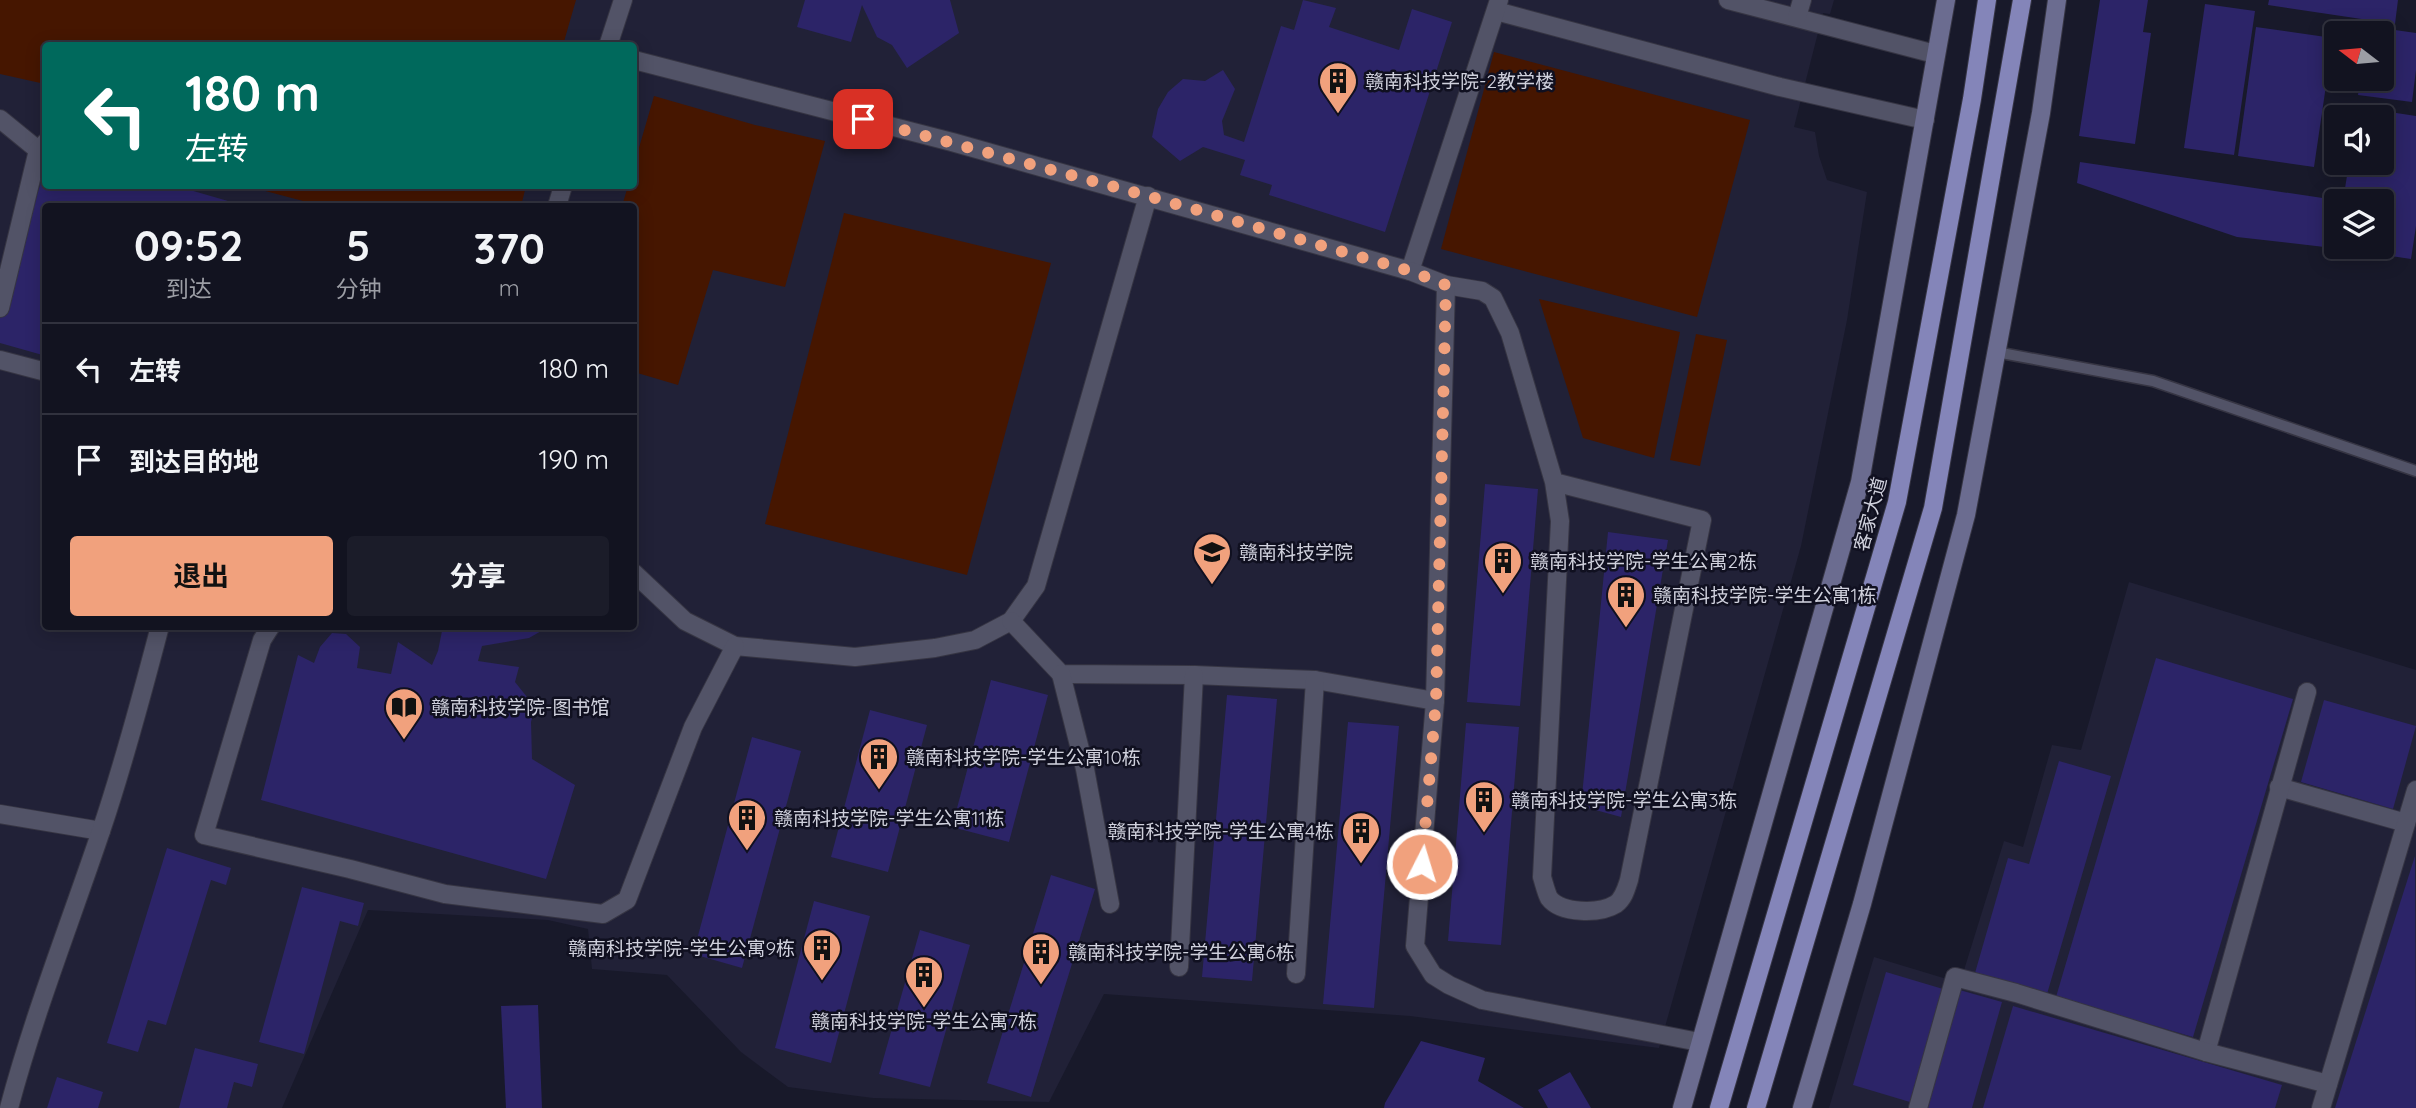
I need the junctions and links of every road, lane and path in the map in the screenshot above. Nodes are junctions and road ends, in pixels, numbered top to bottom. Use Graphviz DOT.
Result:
graph roads {
  1 [pos="622,0"];
  2 [pos="1728,0"];
  3 [pos="1946,0"];
  4 [pos="1987,0"];
  5 [pos="2022,0"];
  6 [pos="2057,0"];
  7 [pos="1497,5"];
  8 [pos="1800,9"];
  9 [pos="609,42"];
  10 [pos="1936,54"];
  11 [pos="637,61"];
  12 [pos="0,118"];
  13 [pos="1926,120"];
  14 [pos="42,146"];
  15 [pos="1148,196"];
  16 [pos="1410,271"];
  17 [pos="1446,285"];
  18 [pos="0,308"];
  19 [pos="1996,352"];
  20 [pos="0,360"];
  21 [pos="42,371"];
  22 [pos="2416,471"];
  23 [pos="1555,482"];
  24 [pos="637,576"];
  25 [pos="1011,621"];
  26 [pos="159,630"];
  27 [pos="268,630"];
  28 [pos="735,646"];
  29 [pos="1061,674"];
  30 [pos="1194,675"];
  31 [pos="1315,680"];
  32 [pos="2307,692"];
  33 [pos="1436,701"];
  34 [pos="2280,787"];
  35 [pos="2416,790"];
  36 [pos="0,814"];
  37 [pos="2406,823"];
  38 [pos="101,831"];
  39 [pos="1110,904"];
  40 [pos="1179,967"];
  41 [pos="1296,974"];
  42 [pos="1699,1042"];
  43 [pos="2206,1052"];
  44 [pos="2328,1084"];
  45 [pos="9,1108"];
  46 [pos="1682,1108"];
  47 [pos="1719,1108"];
  48 [pos="1756,1108"];
  49 [pos="1802,1108"];
  50 [pos="1918,1108"];
  51 [pos="2321,1108"];
  1 -- 9 [label="street"];
  2 -- 8 [label="street"];
  3 -- 10 [label="street"];
  4 -- 47 [label="main road, 客家大道"];
  5 -- 48 [label="main road"];
  6 -- 19 [label="street"];
  7 -- 13 [label="street"];
  7 -- 16 [label="street"];
  8 -- 10 [label="street"];
  10 -- 13 [label="street"];
  11 -- 15 [label="street"];
  12 -- 14 [label="street"];
  13 -- 42 [label="street"];
  14 -- 18 [label="street"];
  15 -- 16 [label="street"];
  15 -- 25 [label="street"];
  16 -- 17 [label="street"];
  17 -- 23 [label="street"];
  17 -- 33 [label="street"];
  19 -- 22 [label="lane"];
  19 -- 49 [label="street"];
  20 -- 21 [label="street"];
  23 -- 23 [label="street"];
  24 -- 28 [label="street"];
  25 -- 28 [label="street"];
  25 -- 29 [label="street"];
  26 -- 38 [label="street"];
  27 -- 28 [label="street"];
  29 -- 30 [label="street"];
  29 -- 39 [label="street"];
  30 -- 31 [label="street"];
  30 -- 40 [label="street"];
  31 -- 33 [label="street"];
  31 -- 41 [label="street"];
  32 -- 34 [label="street"];
  33 -- 42 [label="street"];
  34 -- 37 [label="street"];
  34 -- 43 [label="street"];
  35 -- 37 [label="street"];
  36 -- 38 [label="street"];
  37 -- 44 [label="street"];
  38 -- 45 [label="street"];
  42 -- 46 [label="street"];
  43 -- 44 [label="street"];
  43 -- 50 [label="street"];
  44 -- 51 [label="street"];
}
